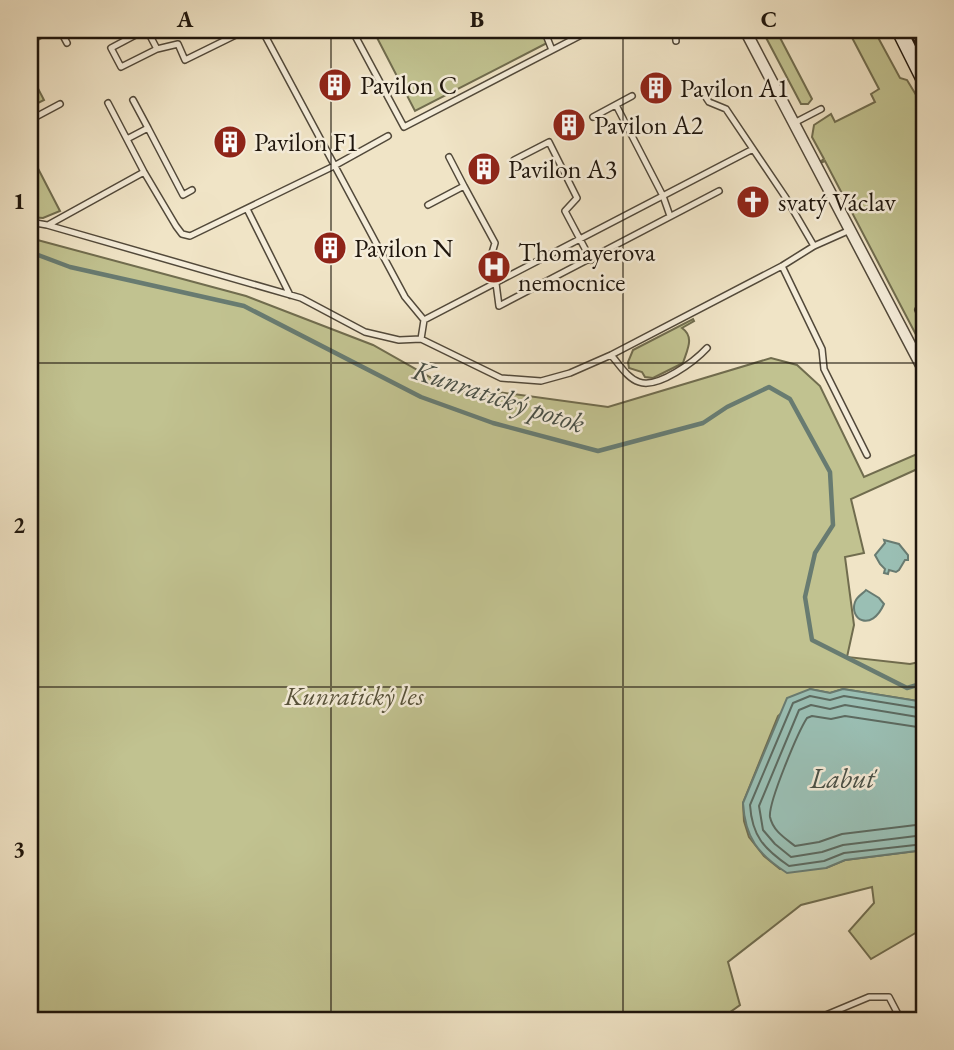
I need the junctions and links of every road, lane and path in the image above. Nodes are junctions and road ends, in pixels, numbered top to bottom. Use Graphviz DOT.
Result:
graph roads {
  1 [pos="60,30"];
  2 [pos="146,30"];
  3 [pos="246,30"];
  4 [pos="261,30"];
  5 [pos="352,30"];
  6 [pos="544,30"];
  7 [pos="591,30"];
  8 [pos="675,30"];
  9 [pos="745,30"];
  10 [pos="899,30"];
  11 [pos="918,30"];
  12 [pos="676,41"];
  13 [pos="67,43"];
  14 [pos="924,43"];
  15 [pos="157,49"];
  16 [pos="552,50"];
  17 [pos="924,80"];
  18 [pos="703,93"];
  19 [pos="632,96"];
  20 [pos="133,100"];
  21 [pos="108,103"];
  22 [pos="60,104"];
  23 [pos="616,105"];
  24 [pos="821,109"];
  25 [pos="593,117"];
  26 [pos="30,120"];
  27 [pos="794,123"];
  28 [pos="148,128"];
  29 [pos="388,136"];
  30 [pos="127,139"];
  31 [pos="753,149"];
  32 [pos="449,157"];
  33 [pos="514,160"];
  34 [pos="334,166"];
  35 [pos="144,172"];
  36 [pos="464,186"];
  37 [pos="192,190"];
  38 [pos="719,191"];
  39 [pos="663,196"];
  40 [pos="428,205"];
  41 [pos="247,209"];
  42 [pos="670,216"];
  43 [pos="30,222"];
  44 [pos="47,225"];
  45 [pos="850,230"];
  46 [pos="580,239"];
  47 [pos="814,246"];
  48 [pos="591,260"];
  49 [pos="782,266"];
  50 [pos="495,283"];
  51 [pos="290,295"];
  52 [pos="918,310"];
  53 [pos="424,320"];
  54 [pos="924,324"];
  55 [pos="924,336"];
  56 [pos="421,340"];
  57 [pos="707,348"];
  58 [pos="915,353"];
  59 [pos="611,355"];
  60 [pos="924,372"];
  61 [pos="867,455"];
  62 [pos="814,1020"];
  63 [pos="901,1020"];
  1 -- 13 [label="lane"];
  2 -- 15 [label="lane"];
  2 -- 15 [label="lane"];
  3 -- 15 [label="lane"];
  4 -- 34 [label="lane"];
  5 -- 16 [label="lane"];
  6 -- 16 [label="lane"];
  7 -- 16 [label="lane"];
  8 -- 12 [label="lane"];
  9 -- 27 [label="street"];
  10 -- 17 [label="main road"];
  11 -- 14 [label="main road"];
  18 -- 31 [label="lane"];
  19 -- 23 [label="lane"];
  20 -- 28 [label="lane"];
  21 -- 30 [label="lane"];
  22 -- 26 [label="lane"];
  23 -- 25 [label="lane"];
  23 -- 39 [label="lane"];
  24 -- 27 [label="lane"];
  27 -- 45 [label="street"];
  28 -- 30 [label="lane"];
  28 -- 37 [label="lane"];
  29 -- 34 [label="lane"];
  30 -- 35 [label="lane"];
  31 -- 39 [label="lane"];
  31 -- 47 [label="lane"];
  32 -- 36 [label="lane"];
  33 -- 46 [label="lane"];
  34 -- 41 [label="lane"];
  34 -- 53 [label="lane"];
  35 -- 41 [label="lane"];
  35 -- 44 [label="lane"];
  36 -- 40 [label="lane"];
  36 -- 50 [label="lane"];
  38 -- 42 [label="lane"];
  39 -- 42 [label="lane"];
  39 -- 46 [label="lane"];
  41 -- 51 [label="lane"];
  42 -- 48 [label="lane"];
  43 -- 44 [label="lane"];
  44 -- 51 [label="lane"];
  45 -- 47 [label="lane"];
  45 -- 58 [label="street"];
  46 -- 48 [label="lane"];
  46 -- 50 [label="lane"];
  47 -- 49 [label="lane"];
  48 -- 50 [label="lane"];
  49 -- 59 [label="lane"];
  49 -- 61 [label="lane"];
  50 -- 53 [label="lane"];
  51 -- 56 [label="lane"];
  52 -- 54 [label="lane"];
  53 -- 56 [label="lane"];
  55 -- 58 [label="lane"];
  56 -- 59 [label="lane"];
  57 -- 59 [label="lane"];
  58 -- 60 [label="street"];
  62 -- 63 [label="lane"];
}
